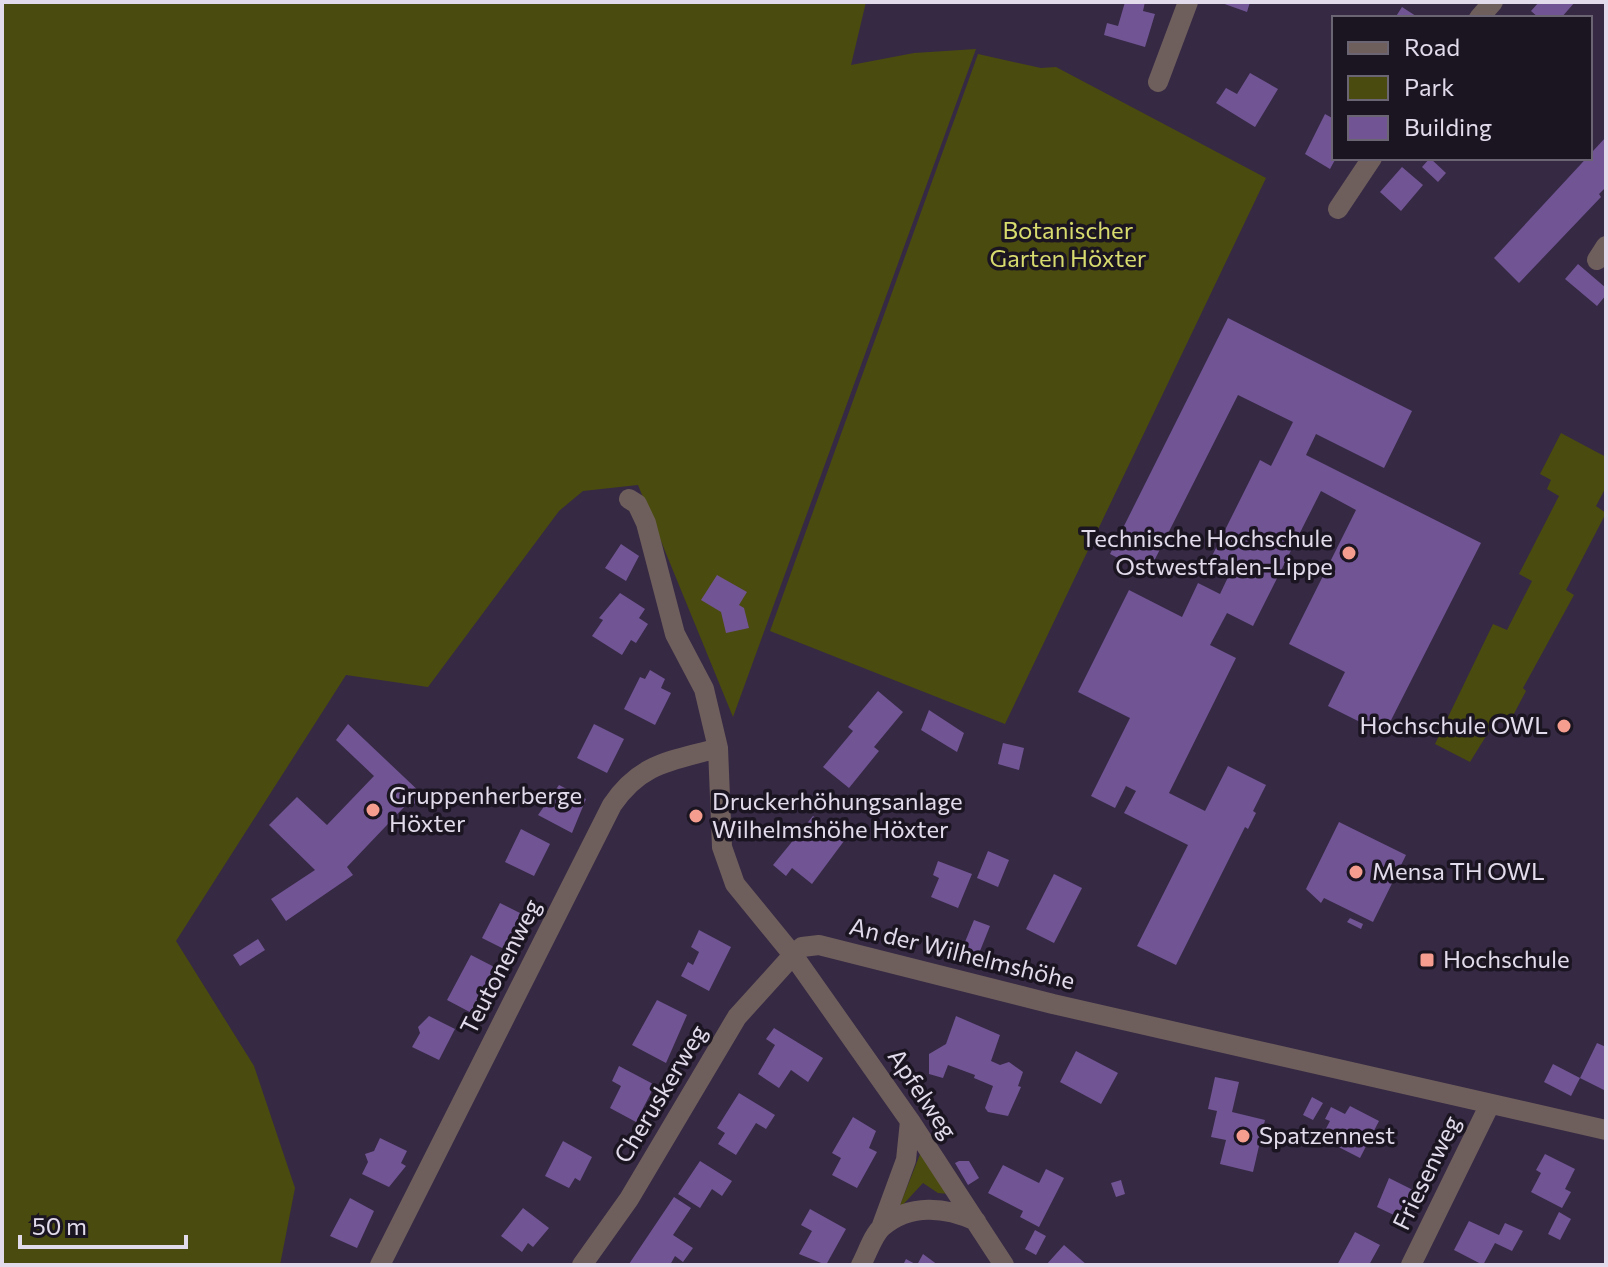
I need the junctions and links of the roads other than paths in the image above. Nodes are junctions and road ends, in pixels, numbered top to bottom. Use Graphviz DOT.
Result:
graph roads {
  1 [pos="1188,2"];
  2 [pos="1158,82"];
  3 [pos="1371,160"];
  4 [pos="1338,209"];
  5 [pos="629,499"];
  6 [pos="718,748"];
  7 [pos="793,955"];
  8 [pos="1490,1104"];
  9 [pos="910,1121"];
  10 [pos="1606,1130"];
  11 [pos="976,1221"];
  12 [pos="881,1228"];
  13 [pos="380,1265"];
  14 [pos="582,1265"];
  15 [pos="861,1265"];
  16 [pos="1004,1265"];
  17 [pos="1411,1265"];
  1 -- 2 [label="street"];
  3 -- 4 [label="street"];
  5 -- 6 [label="street"];
  6 -- 7 [label="street"];
  6 -- 13 [label="street, Teutonenweg"];
  7 -- 8 [label="street, An der Wilhelmshöhe"];
  7 -- 9 [label="street, Apfelweg"];
  7 -- 14 [label="street, Cheruskerweg"];
  8 -- 10 [label="street, An der Wilhelmshöhe"];
  8 -- 17 [label="street, Friesenweg"];
  9 -- 11 [label="street, Apfelweg"];
  9 -- 12 [label="street"];
  11 -- 12 [label="street"];
  11 -- 16 [label="street, Apfelweg"];
  12 -- 15 [label="street"];
}
